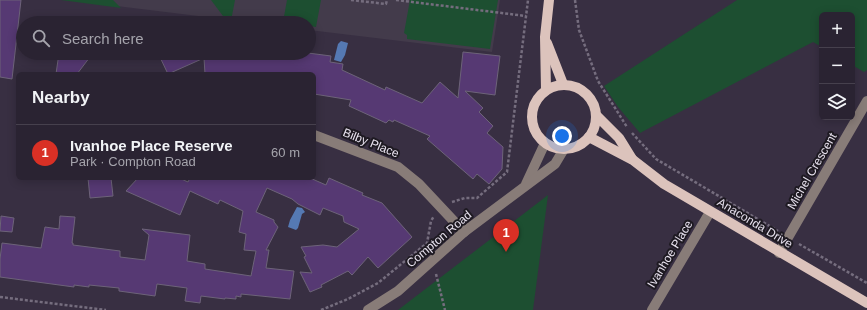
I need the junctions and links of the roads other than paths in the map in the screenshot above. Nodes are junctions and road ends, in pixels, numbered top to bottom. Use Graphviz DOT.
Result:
graph roads {
  1 [pos="549,0"];
  2 [pos="545,37"];
  3 [pos="563,84"];
  4 [pos="546,90"];
  5 [pos="867,101"];
  6 [pos="596,115"];
  7 [pos="316,136"];
  8 [pos="589,136"];
  9 [pos="545,143"];
  10 [pos="564,149"];
  11 [pos="633,160"];
  12 [pos="525,186"];
  13 [pos="710,212"];
  14 [pos="464,232"];
  15 [pos="779,253"];
  16 [pos="867,303"];
  17 [pos="368,310"];
  18 [pos="652,310"];
  1 -- 2 [label="main road"];
  2 -- 3 [label="main road"];
  2 -- 4 [label="main road"];
  3 -- 4 [label="main road"];
  3 -- 6 [label="main road, Anaconda Drive"];
  4 -- 9 [label="main road"];
  5 -- 15 [label="street, Michel Crescent"];
  6 -- 8 [label="main road"];
  6 -- 11 [label="main road, Anaconda Drive"];
  7 -- 14 [label="street, Bilby Place"];
  8 -- 10 [label="main road"];
  8 -- 11 [label="main road, Anaconda Drive"];
  9 -- 10 [label="main road"];
  9 -- 12 [label="street, Compton Road"];
  10 -- 12 [label="street, Compton Road"];
  11 -- 13 [label="main road, Anaconda Drive"];
  12 -- 14 [label="street, Compton Road"];
  13 -- 15 [label="main road, Anaconda Drive"];
  13 -- 18 [label="street, Ivanhoe Place"];
  14 -- 17 [label="street, Compton Road"];
  15 -- 16 [label="main road, Anaconda Drive"];
}
